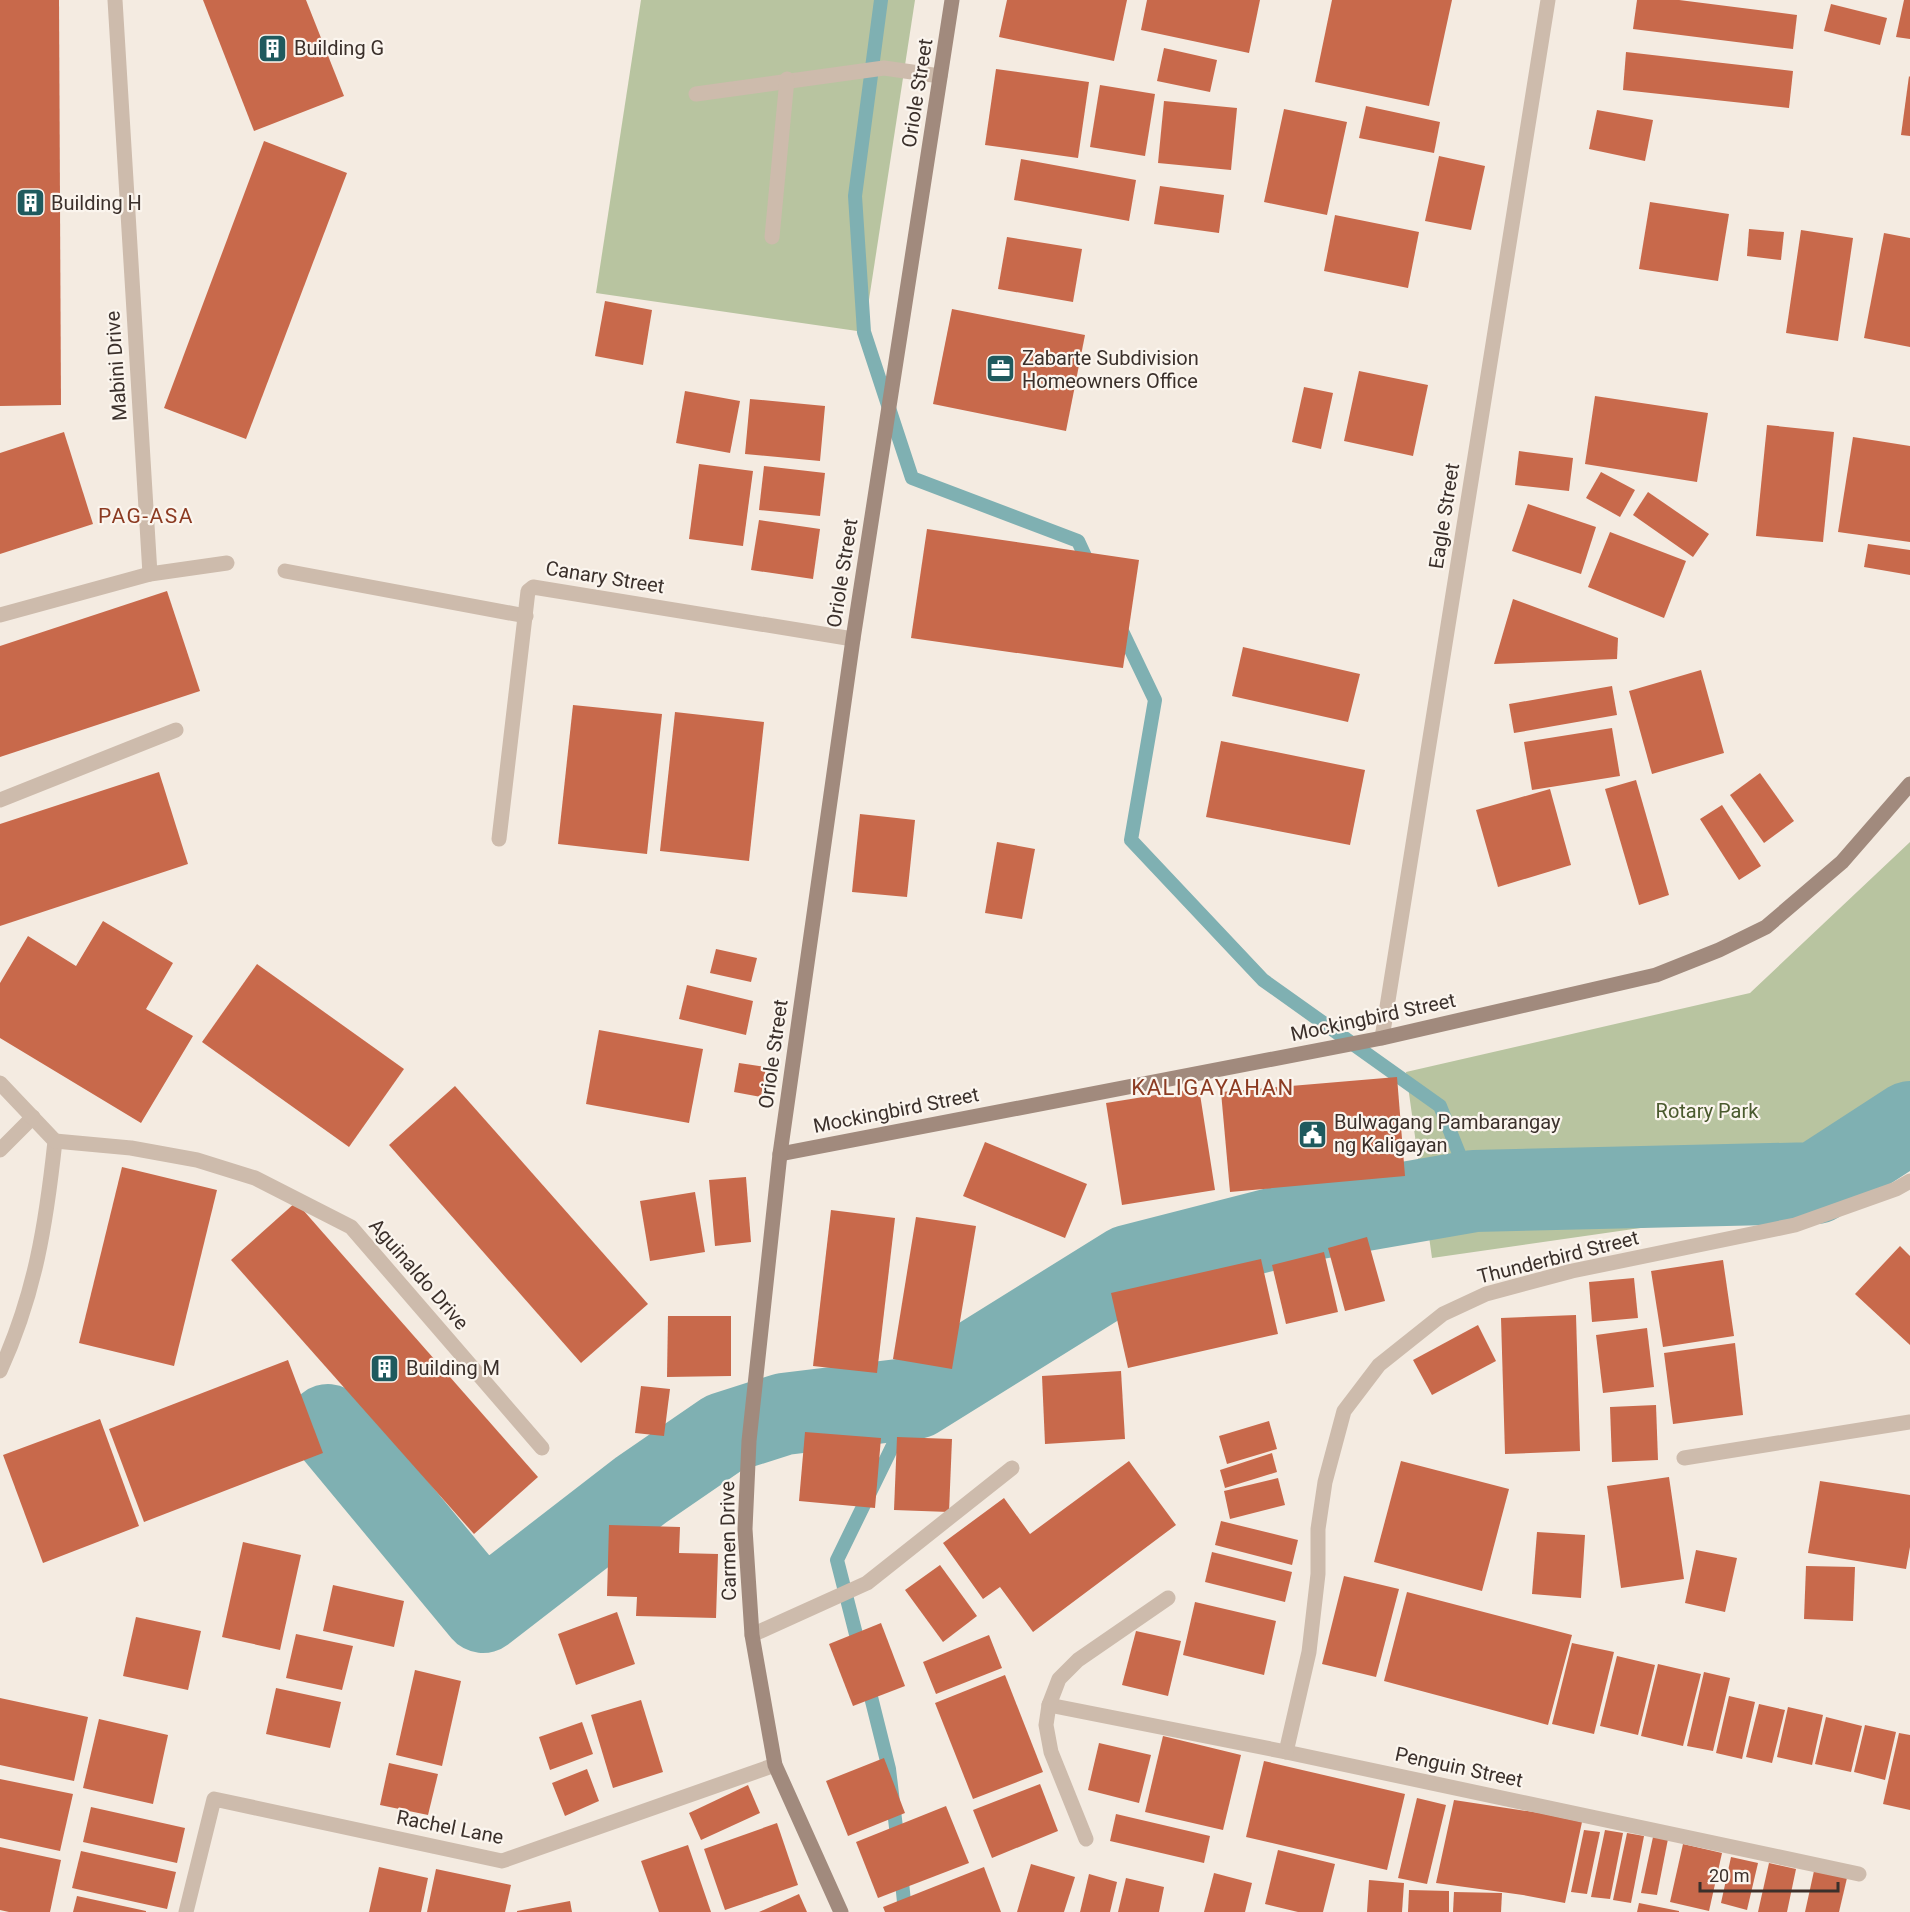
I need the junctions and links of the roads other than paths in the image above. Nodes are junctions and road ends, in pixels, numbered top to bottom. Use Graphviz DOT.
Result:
graph roads {
  1 [pos="115,0"];
  2 [pos="952,0"];
  3 [pos="1548,0"];
  4 [pos="940,76"];
  5 [pos="788,80"];
  6 [pos="696,94"];
  7 [pos="772,237"];
  8 [pos="227,563"];
  9 [pos="285,571"];
  10 [pos="150,574"];
  11 [pos="0,615"];
  12 [pos="526,616"];
  13 [pos="853,639"];
  14 [pos="176,730"];
  15 [pos="1910,784"];
  16 [pos="0,800"];
  17 [pos="499,839"];
  18 [pos="1382,1038"];
  19 [pos="0,1083"];
  20 [pos="33,1117"];
  21 [pos="56,1141"];
  22 [pos="0,1150"];
  23 [pos="780,1154"];
  24 [pos="1910,1181"];
  25 [pos="0,1371"];
  26 [pos="1910,1422"];
  27 [pos="542,1448"];
  28 [pos="1684,1458"];
  29 [pos="1012,1468"];
  30 [pos="1168,1598"];
  31 [pos="752,1635"];
  32 [pos="1049,1705"];
  33 [pos="1286,1752"];
  34 [pos="775,1765"];
  35 [pos="1086,1839"];
  36 [pos="1859,1874"];
  37 [pos="186,1912"];
  38 [pos="841,1912"];
  1 -- 10 [label="street, Mabini Drive"];
  2 -- 4 [label="street, Oriole Street"];
  3 -- 18 [label="street, Eagle Street"];
  4 -- 5 [label="street"];
  4 -- 13 [label="street, Oriole Street"];
  5 -- 6 [label="street"];
  5 -- 7 [label="street"];
  8 -- 10 [label="street"];
  9 -- 12 [label="street"];
  10 -- 11 [label="street"];
  12 -- 13 [label="street, Canary Street"];
  12 -- 17 [label="street, Canary Street"];
  13 -- 23 [label="street, Oriole Street"];
  14 -- 16 [label="street"];
  15 -- 18 [label="street, Mockingbird Street"];
  18 -- 23 [label="street, Mockingbird Street"];
  19 -- 20 [label="street"];
  20 -- 21 [label="street"];
  20 -- 22 [label="street"];
  21 -- 25 [label="street"];
  21 -- 27 [label="street, Aguinaldo Drive"];
  23 -- 31 [label="street, Carmen Drive"];
  24 -- 33 [label="street, Thunderbird Street"];
  26 -- 28 [label="street"];
  29 -- 31 [label="street"];
  30 -- 32 [label="street"];
  31 -- 34 [label="street, Carmen Drive"];
  32 -- 33 [label="street, Penguin Street"];
  32 -- 35 [label="street"];
  33 -- 36 [label="street, Penguin Street"];
  34 -- 37 [label="street, Rachel Lane"];
  34 -- 38 [label="street, Carmen Drive"];
}
